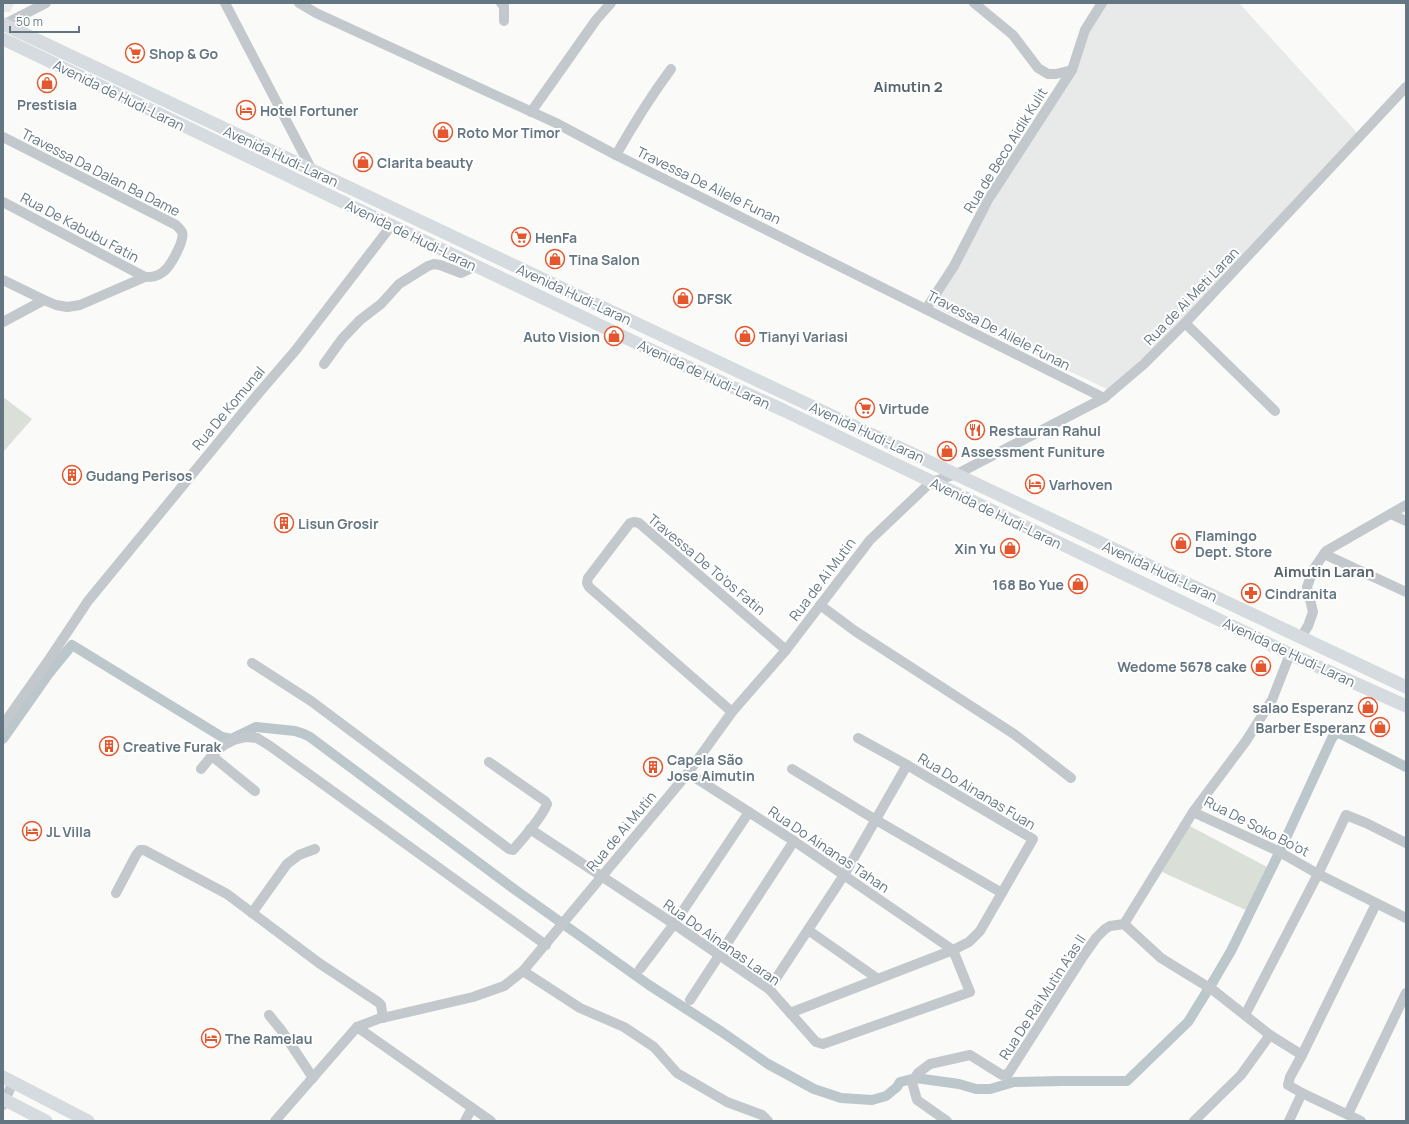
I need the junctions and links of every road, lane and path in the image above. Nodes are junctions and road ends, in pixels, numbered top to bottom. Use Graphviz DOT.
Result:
graph roads {
  1 [pos="46,3"];
  2 [pos="225,3"];
  3 [pos="300,3"];
  4 [pos="501,3"];
  5 [pos="611,3"];
  6 [pos="974,3"];
  7 [pos="1102,3"];
  8 [pos="504,21"];
  9 [pos="3,25"];
  10 [pos="3,39"];
  11 [pos="671,68"];
  12 [pos="1072,70"];
  13 [pos="1406,87"];
  14 [pos="531,112"];
  15 [pos="3,137"];
  16 [pos="616,154"];
  17 [pos="312,170"];
  18 [pos="3,202"];
  19 [pos="391,226"];
  20 [pos="476,266"];
  21 [pos="144,277"];
  22 [pos="3,280"];
  23 [pos="44,300"];
  24 [pos="926,309"];
  25 [pos="3,322"];
  26 [pos="1185,323"];
  27 [pos="324,364"];
  28 [pos="1104,398"];
  29 [pos="1275,411"];
  30 [pos="957,474"];
  31 [pos="931,482"];
  32 [pos="1406,505"];
  33 [pos="1391,514"];
  34 [pos="1406,521"];
  35 [pos="1324,554"];
  36 [pos="1406,592"];
  37 [pos="820,605"];
  38 [pos="1301,637"];
  39 [pos="786,650"];
  40 [pos="1290,654"];
  41 [pos="252,663"];
  42 [pos="1406,688"];
  43 [pos="1406,706"];
  44 [pos="732,712"];
  45 [pos="3,725"];
  46 [pos="858,738"];
  47 [pos="212,756"];
  48 [pos="489,762"];
  49 [pos="907,765"];
  50 [pos="201,769"];
  51 [pos="792,769"];
  52 [pos="688,773"];
  53 [pos="1072,778"];
  54 [pos="256,790"];
  55 [pos="749,812"];
  56 [pos="1193,812"];
  57 [pos="876,820"];
  58 [pos="530,829"];
  59 [pos="1405,840"];
  60 [pos="794,841"];
  61 [pos="315,849"];
  62 [pos="1318,874"];
  63 [pos="601,876"];
  64 [pos="844,876"];
  65 [pos="116,892"];
  66 [pos="1002,893"];
  67 [pos="1376,904"];
  68 [pos="252,913"];
  69 [pos="1406,918"];
  70 [pos="674,924"];
  71 [pos="1124,924"];
  72 [pos="808,930"];
  73 [pos="546,944"];
  74 [pos="953,950"];
  75 [pos="719,955"];
  76 [pos="640,969"];
  77 [pos="523,971"];
  78 [pos="878,979"];
  79 [pos="769,989"];
  80 [pos="1406,993"];
  81 [pos="690,1000"];
  82 [pos="790,1013"];
  83 [pos="1245,1015"];
  84 [pos="269,1016"];
  85 [pos="383,1018"];
  86 [pos="357,1028"];
  87 [pos="1270,1035"];
  88 [pos="1302,1055"];
  89 [pos="313,1078"];
  90 [pos="8,1080"];
  91 [pos="1302,1093"];
  92 [pos="4,1101"];
  93 [pos="472,1108"];
  94 [pos="1348,1114"];
  95 [pos="46,1121"];
  96 [pos="88,1121"];
  97 [pos="275,1121"];
  98 [pos="465,1121"];
  99 [pos="491,1121"];
  100 [pos="768,1121"];
  101 [pos="947,1121"];
  102 [pos="1194,1121"];
  103 [pos="1289,1121"];
  104 [pos="1361,1121"];
  1 -- 9 [label="street"];
  2 -- 17 [label="street"];
  3 -- 14 [label="street, Travessa De Ailele Funan"];
  4 -- 8 [label="street"];
  5 -- 14 [label="street"];
  6 -- 12 [label="street"];
  7 -- 12 [label="street, Rua de Beco Aidik Kulit"];
  9 -- 17 [label="main road, Avenida Hudi-Laran"];
  10 -- 19 [label="main road, Avenida de Hudi-Laran"];
  11 -- 16 [label="street"];
  12 -- 24 [label="street, Rua de Beco Aidik Kulit"];
  13 -- 26 [label="street, Rua de Ai Meti Laran"];
  14 -- 16 [label="street, Travessa De Ailele Funan"];
  15 -- 21 [label="street, Travessa Da Dalan Ba Dame"];
  16 -- 24 [label="street, Travessa De Ailele Funan"];
  17 -- 30 [label="main road, Avenida Hudi-Laran"];
  18 -- 21 [label="street, Rua De Kabubu Fatin"];
  19 -- 20 [label="main road, Avenida de Hudi-Laran"];
  19 -- 45 [label="street, Rua De Komunal"];
  20 -- 27 [label="street"];
  20 -- 31 [label="main road, Avenida de Hudi-Laran"];
  21 -- 23 [label="street, Travessa Da Dalan Ba Dame"];
  22 -- 23 [label="street, Travessa Da Dalan Ba Dame"];
  23 -- 25 [label="street"];
  24 -- 28 [label="street, Travessa De Ailele Funan"];
  26 -- 28 [label="street, Rua de Ai Meti Laran"];
  26 -- 29 [label="street"];
  28 -- 30 [label="street, Rua de Ai Meti Laran"];
  30 -- 31 [label="street, Rua de Ai Mutin"];
  30 -- 38 [label="main road, Avenida Hudi-Laran"];
  31 -- 37 [label="street, Rua de Ai Mutin"];
  31 -- 40 [label="main road, Avenida de Hudi-Laran"];
  32 -- 33 [label="street"];
  33 -- 34 [label="street"];
  33 -- 35 [label="street"];
  35 -- 36 [label="street"];
  35 -- 38 [label="street"];
  37 -- 39 [label="street, Rua de Ai Mutin"];
  37 -- 53 [label="street"];
  38 -- 42 [label="main road, Avenida Hudi-Laran"];
  39 -- 44 [label="street, Rua de Ai Mutin"];
  39 -- 44 [label="street, Travessa De To’os Fatin"];
  40 -- 43 [label="main road, Avenida de Hudi-Laran"];
  40 -- 56 [label="street, Rua De Soko Bo’ot"];
  41 -- 58 [label="street"];
  44 -- 52 [label="street, Rua de Ai Mutin"];
  46 -- 49 [label="street"];
  47 -- 50 [label="street"];
  47 -- 54 [label="street"];
  47 -- 73 [label="street"];
  48 -- 58 [label="street"];
  49 -- 57 [label="street, Rua Do Ainanas Fuan"];
  49 -- 66 [label="street, Rua Do Ainanas Fuan"];
  51 -- 57 [label="street"];
  52 -- 55 [label="street, Rua Do Ainanas Tahan"];
  52 -- 63 [label="street, Rua de Ai Mutin"];
  55 -- 60 [label="street, Rua Do Ainanas Tahan"];
  55 -- 70 [label="street"];
  56 -- 62 [label="street, Rua De Soko Bo’ot"];
  56 -- 71 [label="street"];
  57 -- 64 [label="street, Rua Do Ainanas Fuan"];
  57 -- 66 [label="street"];
  58 -- 63 [label="street, Rua Do Ainanas Laran"];
  59 -- 62 [label="street"];
  60 -- 64 [label="street, Rua Do Ainanas Tahan"];
  60 -- 75 [label="street"];
  61 -- 68 [label="street"];
  62 -- 67 [label="street, Rua De Soko Bo’ot"];
  62 -- 83 [label="street"];
  63 -- 70 [label="street, Rua Do Ainanas Laran"];
  63 -- 73 [label="street, Rua de Ai Mutin"];
  64 -- 72 [label="street, Rua Do Ainanas Fuan"];
  64 -- 74 [label="street, Rua Do Ainanas Tahan"];
  65 -- 68 [label="street"];
  66 -- 74 [label="street, Rua Do Ainanas Fuan"];
  67 -- 69 [label="street, Rua De Soko Bo’ot"];
  67 -- 88 [label="street"];
  68 -- 85 [label="street"];
  70 -- 75 [label="street, Rua Do Ainanas Laran"];
  70 -- 76 [label="street"];
  71 -- 83 [label="street"];
  71 -- 101 [label="street, Rua De Rai Mutin A’as II"];
  72 -- 78 [label="street"];
  72 -- 79 [label="street, Rua Do Ainanas Fuan"];
  73 -- 77 [label="street, Rua de Ai Mutin"];
  74 -- 78 [label="street, Rua Do Ainanas Fuan"];
  74 -- 82 [label="street, Rua Do Ainanas Laran"];
  75 -- 79 [label="street, Rua Do Ainanas Laran"];
  75 -- 81 [label="street"];
  77 -- 85 [label="street, Rua de Ai Mutin"];
  77 -- 100 [label="street"];
  78 -- 82 [label="street, Rua Do Ainanas Fuan"];
  79 -- 82 [label="street, Rua Do Ainanas Laran"];
  80 -- 94 [label="street"];
  83 -- 87 [label="street"];
  84 -- 89 [label="street"];
  85 -- 86 [label="street, Rua de Ai Mutin"];
  86 -- 89 [label="street, Rua de Ai Mutin"];
  86 -- 93 [label="street"];
  87 -- 88 [label="street"];
  87 -- 102 [label="street"];
  88 -- 91 [label="street"];
  89 -- 97 [label="street, Rua de Ai Mutin"];
  90 -- 92 [label="street"];
  90 -- 96 [label="main road"];
  91 -- 94 [label="street"];
  91 -- 103 [label="street"];
  92 -- 95 [label="main road"];
  93 -- 98 [label="street"];
  93 -- 99 [label="street"];
  94 -- 104 [label="street"];
}
